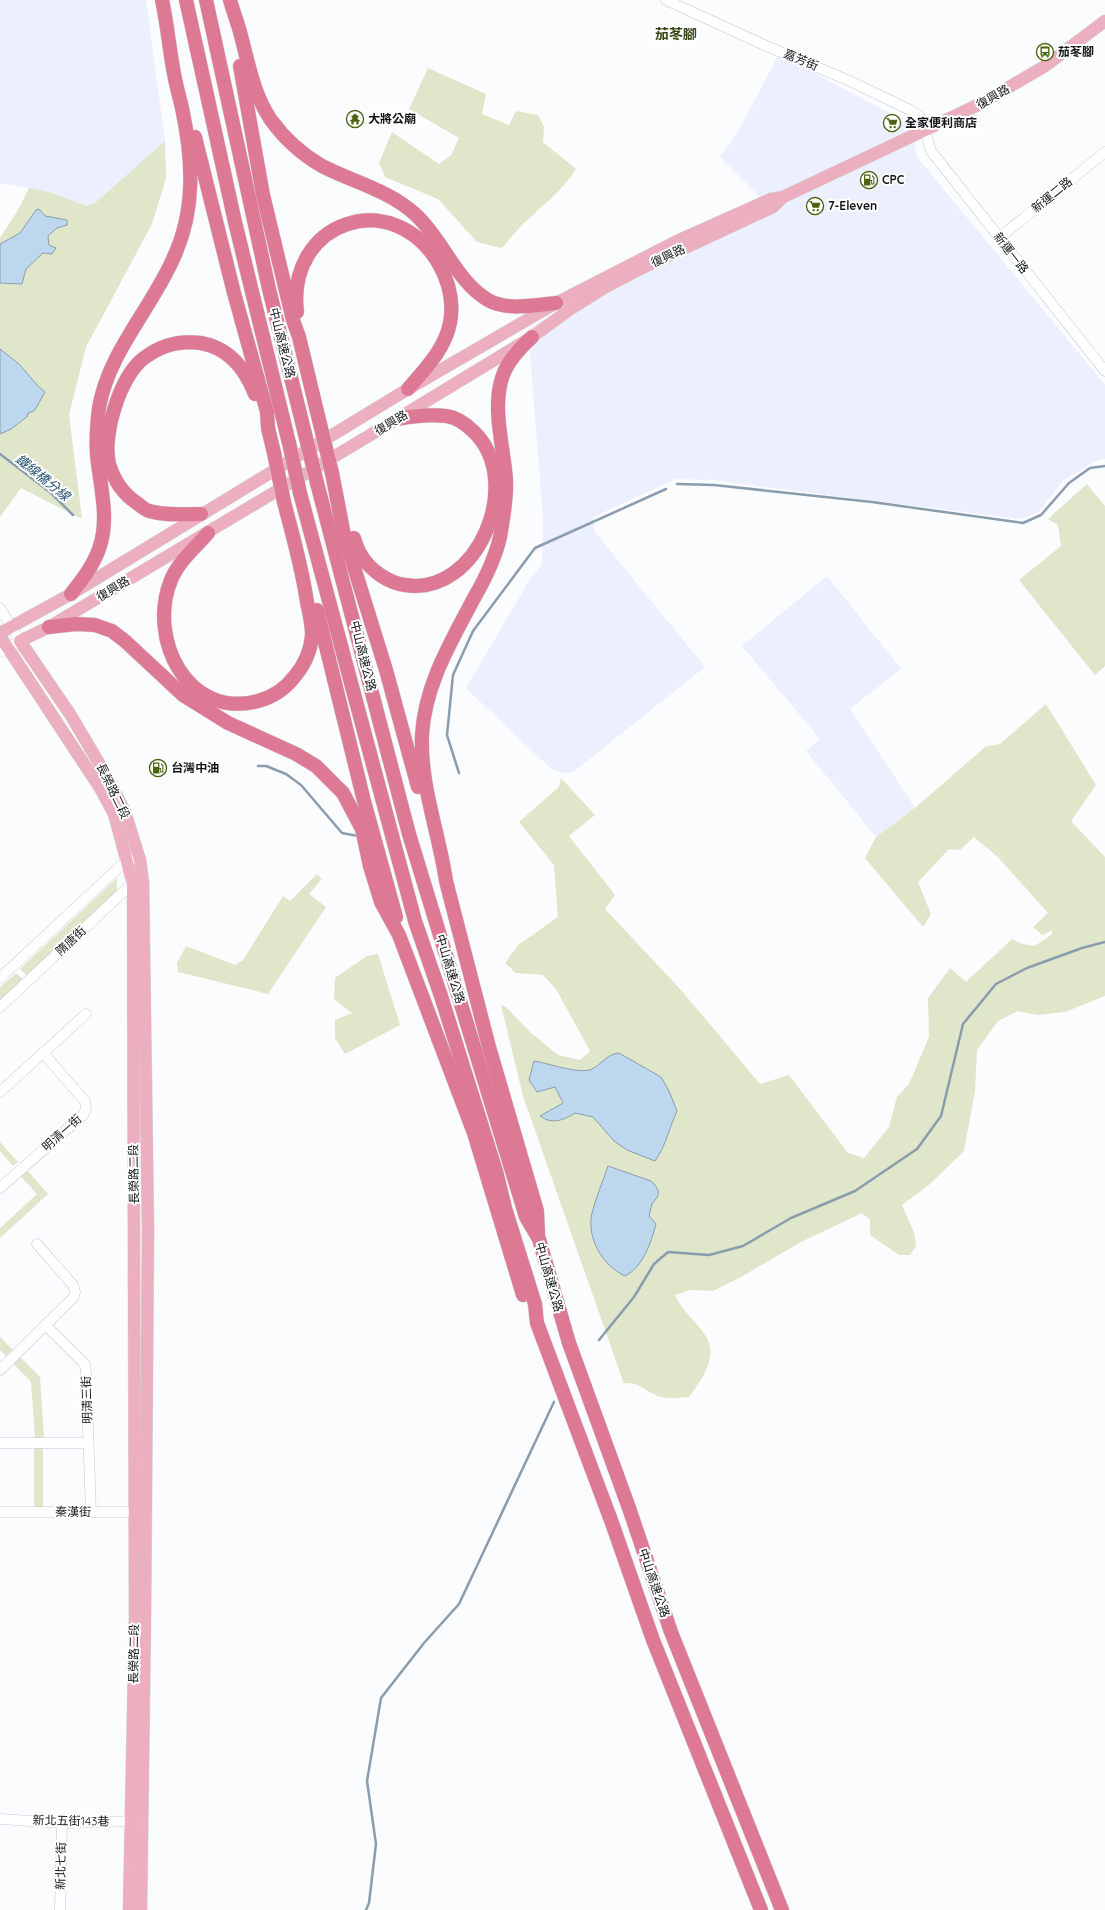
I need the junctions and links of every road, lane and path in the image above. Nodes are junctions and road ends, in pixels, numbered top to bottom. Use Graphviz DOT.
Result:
graph roads {
  1 [pos="162,0"];
  2 [pos="186,0"];
  3 [pos="206,0"];
  4 [pos="666,0"];
  5 [pos="230,2"];
  6 [pos="1104,24"];
  7 [pos="170,42"];
  8 [pos="926,131"];
  9 [pos="1105,152"];
  10 [pos="783,197"];
  11 [pos="998,238"];
  12 [pos="556,303"];
  13 [pos="299,337"];
  14 [pos="532,337"];
  15 [pos="1101,359"];
  16 [pos="1105,371"];
  17 [pos="408,389"];
  18 [pos="397,419"];
  19 [pos="268,428"];
  20 [pos="338,499"];
  21 [pos="201,514"];
  22 [pos="208,533"];
  23 [pos="305,580"];
  24 [pos="71,594"];
  25 [pos="0,608"];
  26 [pos="11,626"];
  27 [pos="48,627"];
  28 [pos="0,633"];
  29 [pos="0,636"];
  30 [pos="20,641"];
  31 [pos="4,650"];
  32 [pos="127,860"];
  33 [pos="140,860"];
  34 [pos="142,875"];
  35 [pos="446,881"];
  36 [pos="133,884"];
  37 [pos="399,935"];
  38 [pos="0,978"];
  39 [pos="139,980"];
  40 [pos="0,1007"];
  41 [pos="86,1014"];
  42 [pos="43,1053"];
  43 [pos="139,1082"];
  44 [pos="0,1092"];
  45 [pos="0,1188"];
  46 [pos="539,1239"];
  47 [pos="37,1244"];
  48 [pos="148,1264"];
  49 [pos="134,1266"];
  50 [pos="537,1323"];
  51 [pos="45,1325"];
  52 [pos="0,1370"];
  53 [pos="140,1398"];
  54 [pos="0,1443"];
  55 [pos="88,1443"];
  56 [pos="0,1512"];
  57 [pos="91,1512"];
  58 [pos="140,1512"];
  59 [pos="0,1819"];
  60 [pos="136,1821"];
  61 [pos="62,1823"];
  62 [pos="60,1910"];
  63 [pos="129,1910"];
  64 [pos="140,1910"];
  65 [pos="761,1910"];
  66 [pos="782,1910"];
  1 -- 7 [label="highway"];
  2 -- 50 [label="highway, 中山高速公路, bridge"];
  3 -- 46 [label="highway, 中山高速公路, bridge"];
  4 -- 8 [label="street, 嘉芳街"];
  5 -- 12 [label="highway"];
  5 -- 13 [label="highway"];
  6 -- 8 [label="main road, 復興路"];
  7 -- 19 [label="highway"];
  7 -- 24 [label="highway"];
  8 -- 10 [label="main road, 復興路"];
  8 -- 11 [label="street, 新運一路"];
  9 -- 11 [label="street, 新運二路"];
  10 -- 12 [label="main road, 復興路"];
  10 -- 14 [label="main road, 復興路"];
  11 -- 15 [label="street, 新運一路"];
  12 -- 17 [label="main road, 復興路"];
  13 -- 17 [label="highway"];
  13 -- 20 [label="highway, bridge"];
  14 -- 18 [label="main road, 復興路"];
  14 -- 35 [label="highway"];
  15 -- 16 [label="street, 新運一路"];
  17 -- 21 [label="main road, 復興路"];
  18 -- 20 [label="highway"];
  18 -- 22 [label="main road, 復興路"];
  19 -- 21 [label="highway"];
  19 -- 23 [label="highway, bridge"];
  20 -- 35 [label="highway"];
  21 -- 24 [label="main road, 復興路"];
  22 -- 23 [label="highway"];
  22 -- 27 [label="main road, 復興路"];
  23 -- 37 [label="highway"];
  24 -- 26 [label="main road, 復興路"];
  25 -- 26 [label="street, 長榮路二段"];
  26 -- 28 [label="main road, 復興路"];
  26 -- 30 [label="street, 長榮路二段"];
  27 -- 30 [label="main road, 復興路"];
  27 -- 37 [label="highway"];
  29 -- 31 [label="main road, 長榮路二段"];
  30 -- 31 [label="street, 復興路"];
  30 -- 33 [label="main road, 長榮路二段"];
  31 -- 32 [label="main road, 長榮路二段"];
  32 -- 33 [label="street"];
  32 -- 36 [label="main road, 長榮路二段"];
  32 -- 38 [label="street, 隋唐街"];
  33 -- 34 [label="main road, 長榮路二段"];
  34 -- 36 [label="street, 隋唐街"];
  34 -- 39 [label="main road, 長榮路二段"];
  35 -- 46 [label="highway"];
  36 -- 39 [label="main road, 長榮路二段"];
  36 -- 40 [label="street, 隋唐街"];
  37 -- 50 [label="highway"];
  39 -- 43 [label="main road, 長榮路二段"];
  41 -- 42 [label="street"];
  42 -- 44 [label="street"];
  42 -- 45 [label="street, 明清一街"];
  43 -- 48 [label="main road, 長榮路二段"];
  43 -- 49 [label="main road, 長榮路二段"];
  46 -- 66 [label="highway, 中山高速公路"];
  47 -- 51 [label="street"];
  48 -- 49 [label="main road"];
  48 -- 53 [label="main road, 長榮路二段"];
  49 -- 53 [label="main road, 長榮路二段"];
  50 -- 65 [label="highway, 中山高速公路"];
  51 -- 52 [label="street"];
  51 -- 55 [label="street, 明清三街"];
  53 -- 58 [label="main road, 長榮路二段"];
  54 -- 55 [label="street"];
  55 -- 57 [label="street, 明清三街"];
  56 -- 57 [label="street, 秦漢街"];
  57 -- 58 [label="street, 秦漢街"];
  58 -- 60 [label="main road, 長榮路二段"];
  59 -- 61 [label="street, 新北五街143巷"];
  60 -- 61 [label="street, 新北五街143巷"];
  60 -- 63 [label="main road, 長榮路二段"];
  60 -- 64 [label="main road, 長榮路二段"];
  61 -- 62 [label="street, 新北七街"];
}
